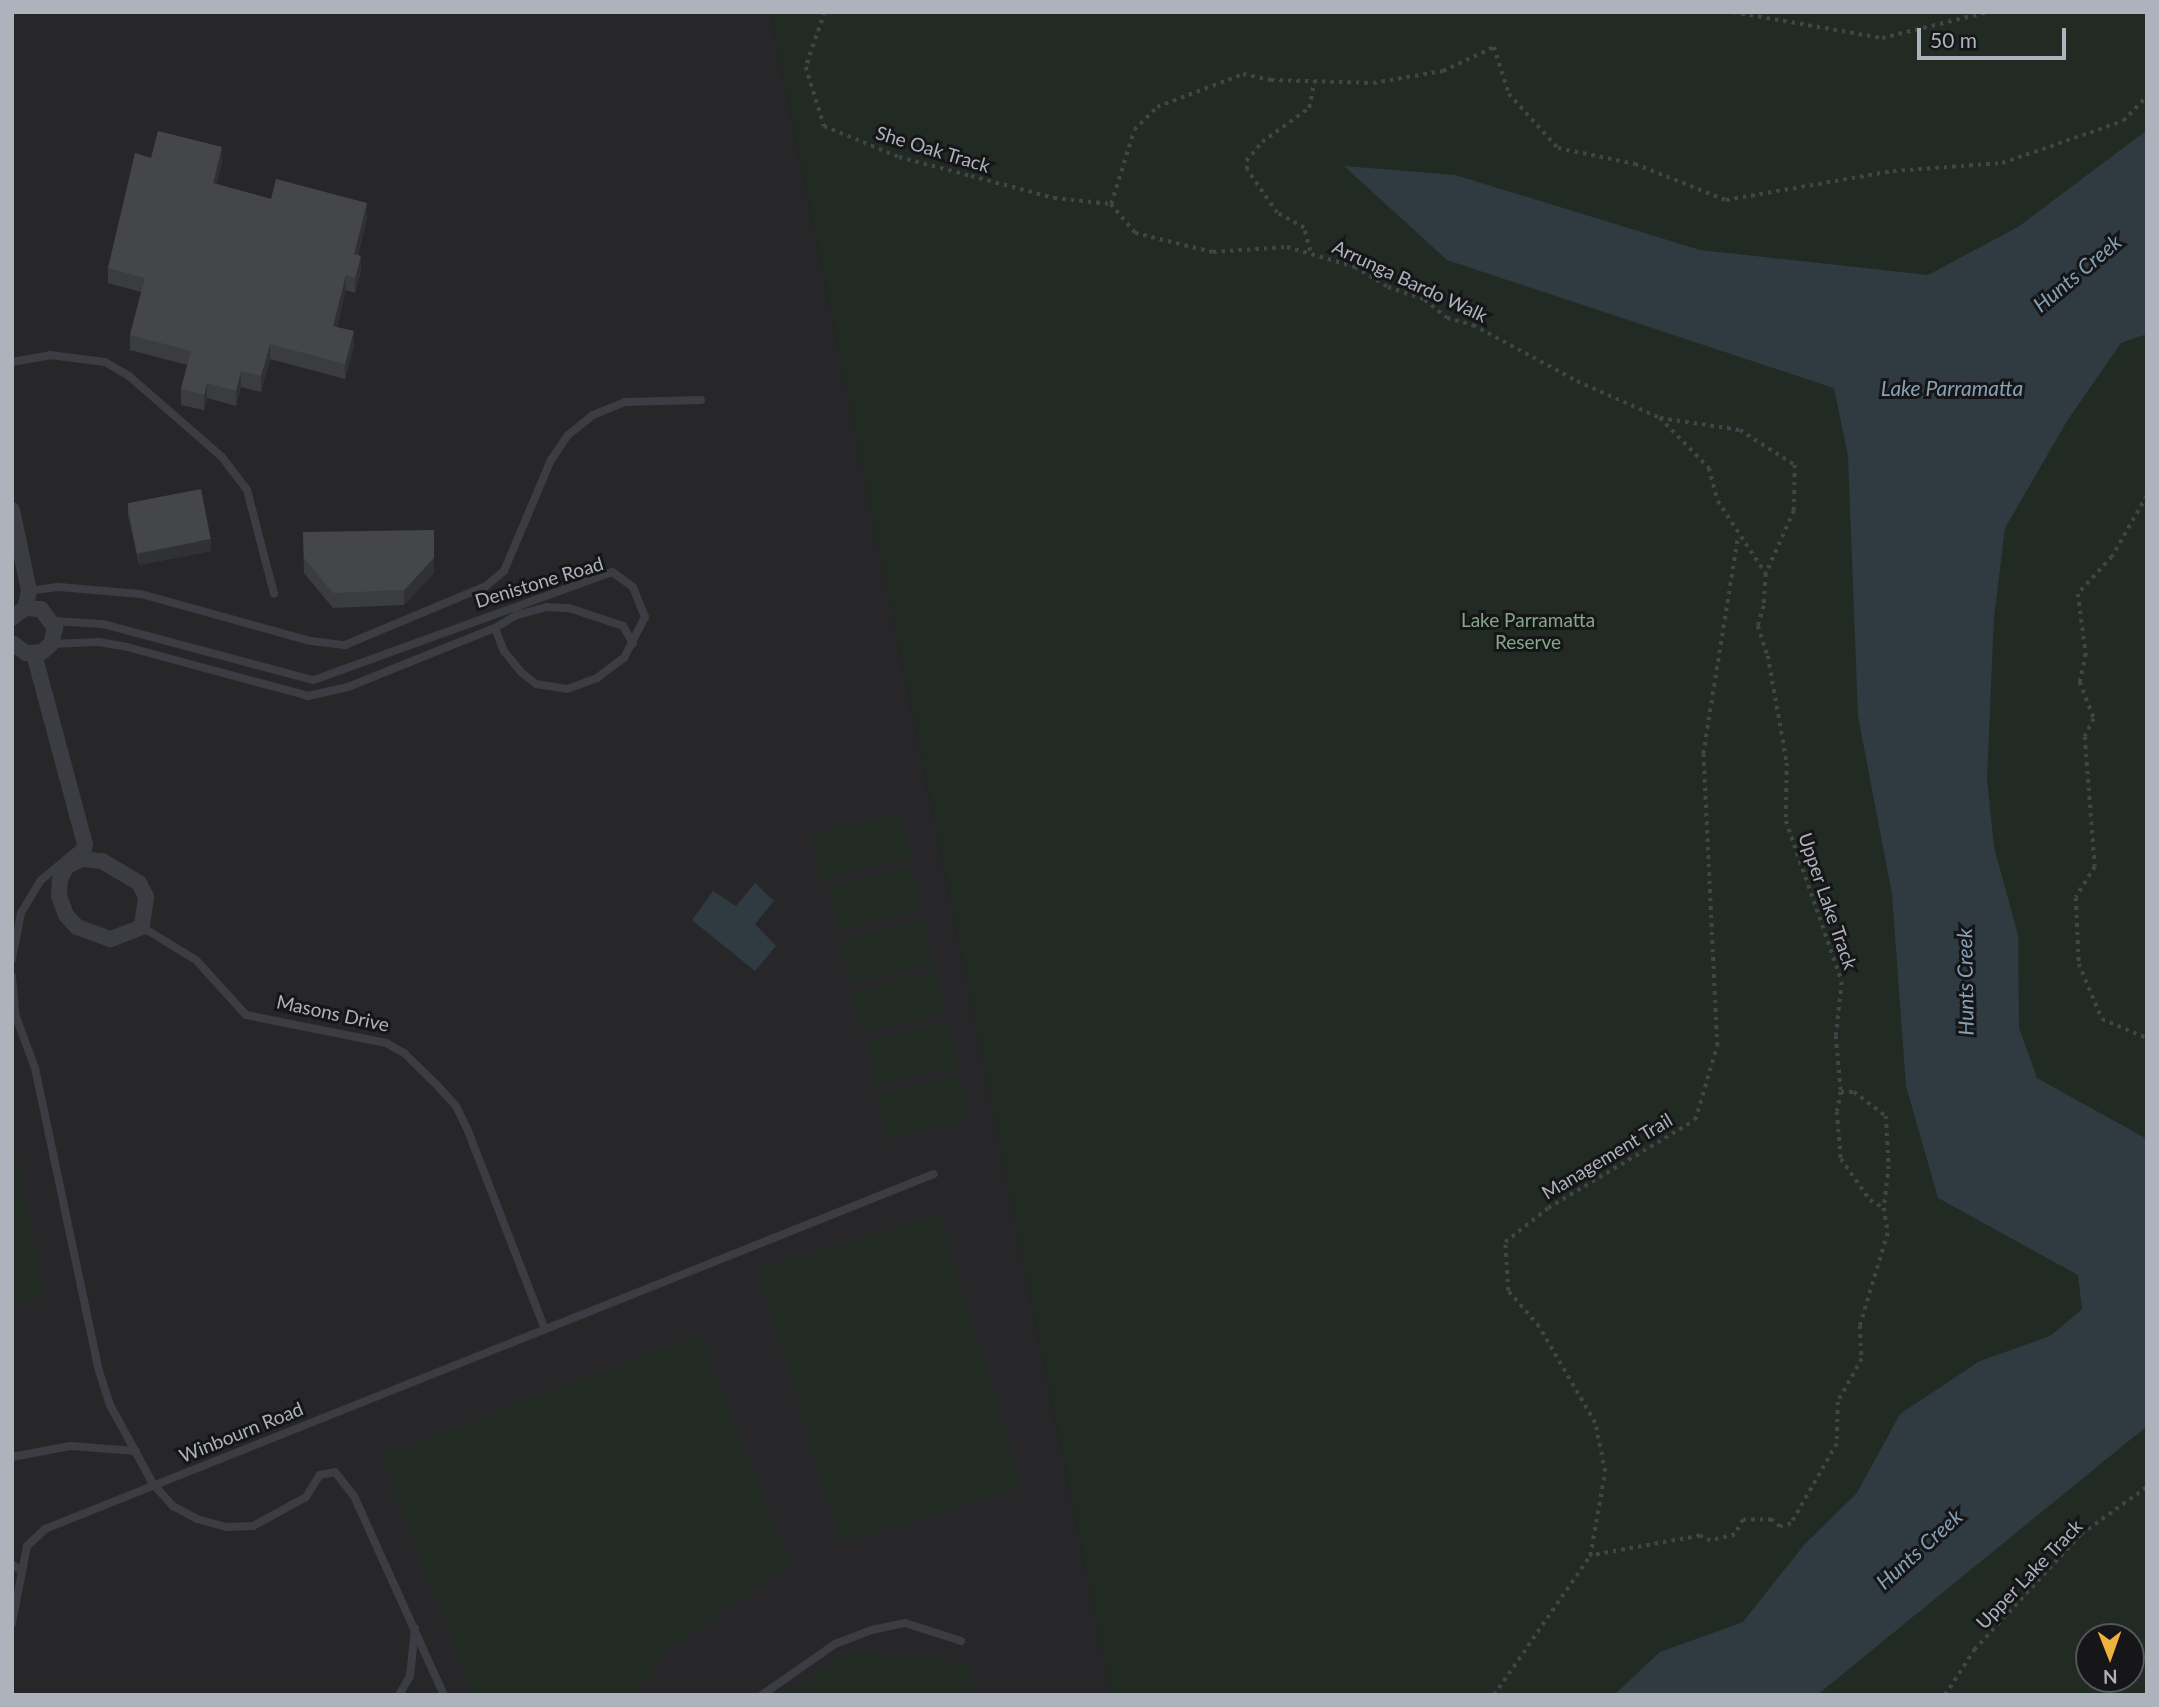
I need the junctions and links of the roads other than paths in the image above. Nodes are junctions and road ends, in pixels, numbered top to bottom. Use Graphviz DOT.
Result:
graph roads {
  1 [pos="12,362"];
  2 [pos="701,400"];
  3 [pos="12,510"];
  4 [pos="29,591"];
  5 [pos="274,594"];
  6 [pos="19,613"];
  7 [pos="53,621"];
  8 [pos="495,628"];
  9 [pos="12,643"];
  10 [pos="633,643"];
  11 [pos="51,644"];
  12 [pos="34,654"];
  13 [pos="83,851"];
  14 [pos="142,927"];
  15 [pos="12,958"];
  16 [pos="12,976"];
  17 [pos="934,1174"];
  18 [pos="544,1327"];
  19 [pos="136,1451"];
  20 [pos="12,1457"];
  21 [pos="153,1485"];
  22 [pos="12,1564"];
  23 [pos="22,1572"];
  24 [pos="12,1623"];
  25 [pos="415,1625"];
  26 [pos="961,1642"];
  27 [pos="399,1695"];
  28 [pos="444,1695"];
  29 [pos="762,1695"];
  1 -- 5 [label="lane"];
  2 -- 4 [label="lane"];
  3 -- 4 [label="street"];
  4 -- 6 [label="street"];
  6 -- 7 [label="street"];
  7 -- 10 [label="lane, Denistone Road"];
  7 -- 11 [label="street"];
  8 -- 10 [label="lane"];
  8 -- 10 [label="lane, Denistone Road"];
  8 -- 11 [label="lane, Denistone Road"];
  9 -- 12 [label="street"];
  11 -- 12 [label="street"];
  12 -- 13 [label="street"];
  13 -- 14 [label="street"];
  13 -- 14 [label="street"];
  13 -- 15 [label="lane"];
  14 -- 18 [label="lane, Masons Drive"];
  16 -- 19 [label="lane"];
  17 -- 18 [label="lane, Winbourn Road"];
  18 -- 21 [label="lane, Winbourn Road"];
  19 -- 20 [label="lane"];
  19 -- 21 [label="lane"];
  21 -- 23 [label="lane, Winbourn Road"];
  21 -- 25 [label="lane"];
  22 -- 23 [label="lane"];
  23 -- 24 [label="lane, Winbourn Road"];
  25 -- 27 [label="lane"];
  25 -- 28 [label="lane"];
  26 -- 29 [label="lane"];
}
